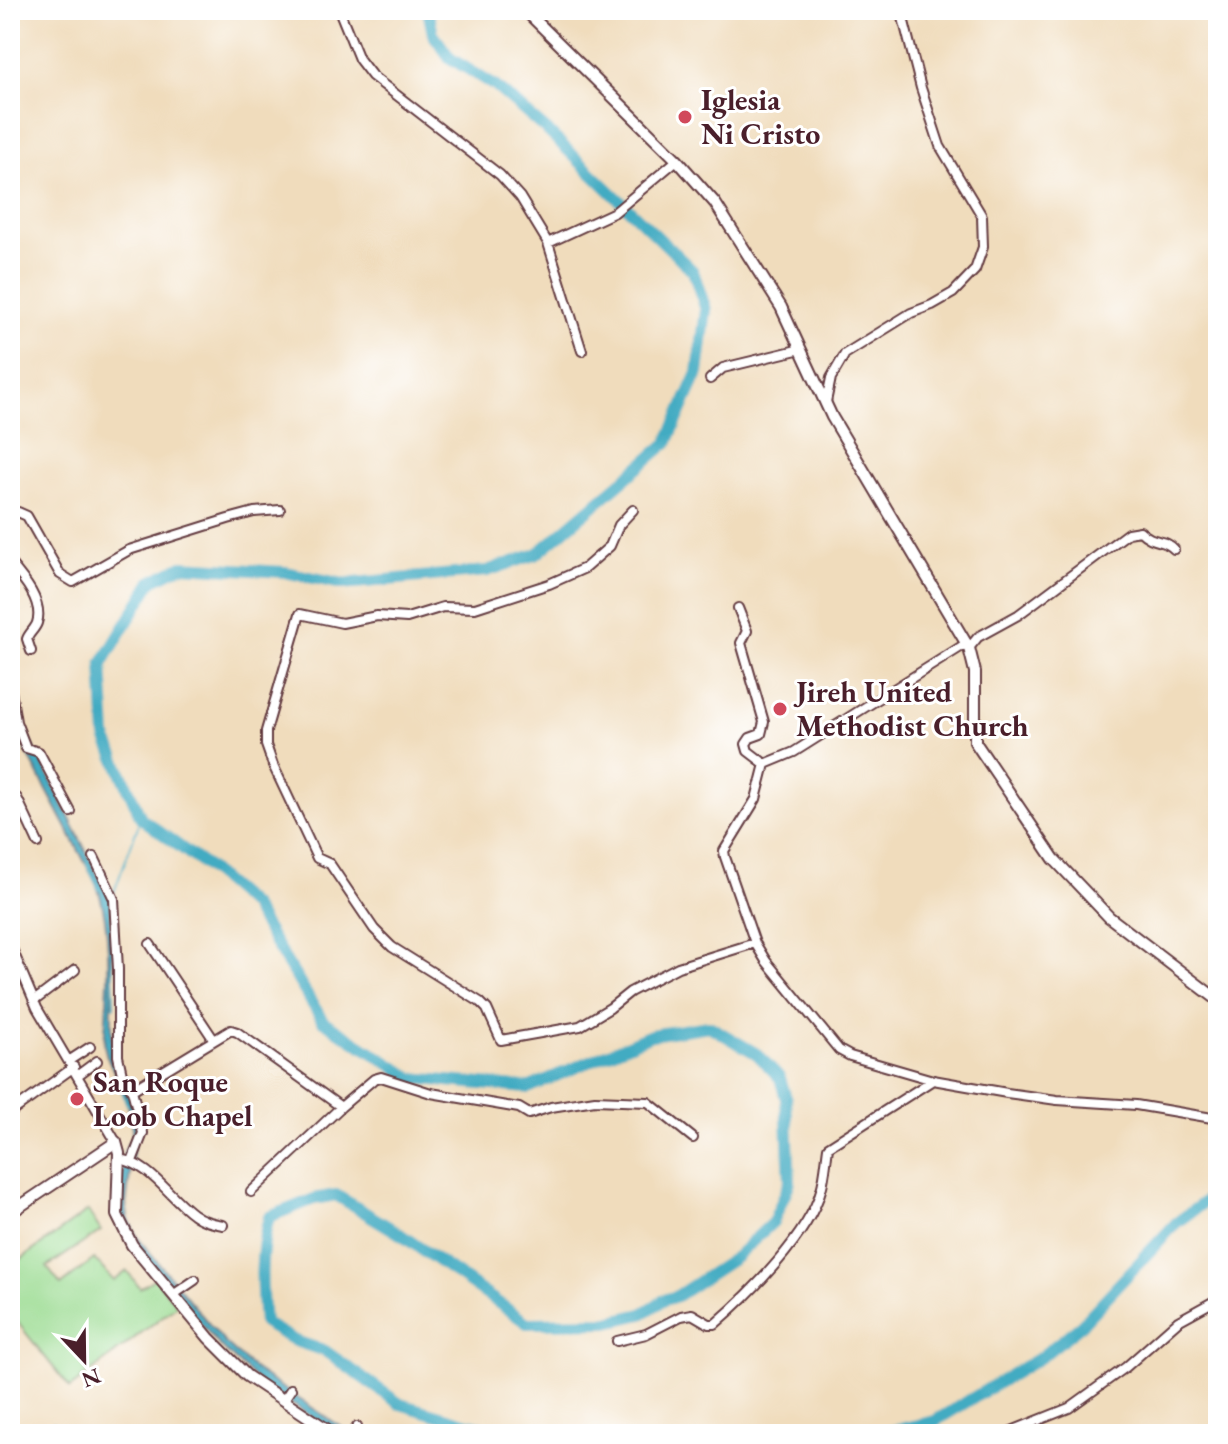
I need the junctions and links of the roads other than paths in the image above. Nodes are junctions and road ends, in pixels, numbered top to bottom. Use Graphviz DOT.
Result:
graph roads {
  1 [pos="339,10"];
  2 [pos="525,10"];
  3 [pos="901,10"];
  4 [pos="677,160"];
  5 [pos="548,243"];
  6 [pos="801,349"];
  7 [pos="582,351"];
  8 [pos="710,379"];
  9 [pos="826,403"];
  10 [pos="280,510"];
  11 [pos="633,510"];
  12 [pos="10,513"];
  13 [pos="1174,549"];
  14 [pos="10,563"];
  15 [pos="738,608"];
  16 [pos="968,646"];
  17 [pos="31,651"];
  18 [pos="10,685"];
  19 [pos="765,764"];
  20 [pos="10,792"];
  21 [pos="71,812"];
  22 [pos="38,843"];
  23 [pos="94,857"];
  24 [pos="755,943"];
  25 [pos="10,944"];
  26 [pos="150,944"];
  27 [pos="75,970"];
  28 [pos="1218,1000"];
  29 [pos="34,1001"];
  30 [pos="214,1040"];
  31 [pos="90,1047"];
  32 [pos="97,1061"];
  33 [pos="74,1068"];
  34 [pos="933,1080"];
  35 [pos="132,1090"];
  36 [pos="341,1107"];
  37 [pos="10,1113"];
  38 [pos="1218,1119"];
  39 [pos="693,1138"];
  40 [pos="116,1142"];
  41 [pos="120,1159"];
  42 [pos="132,1161"];
  43 [pos="251,1192"];
  44 [pos="10,1213"];
  45 [pos="223,1225"];
  46 [pos="195,1280"];
  47 [pos="176,1293"];
  48 [pos="1218,1299"];
  49 [pos="617,1341"];
  50 [pos="291,1389"];
  51 [pos="284,1400"];
  52 [pos="334,1434"];
  53 [pos="1004,1434"];
  1 -- 5 [label="street"];
  2 -- 4 [label="street"];
  3 -- 9 [label="street"];
  4 -- 5 [label="street"];
  4 -- 6 [label="street"];
  5 -- 7 [label="street"];
  6 -- 8 [label="street"];
  6 -- 9 [label="street"];
  9 -- 16 [label="street"];
  10 -- 12 [label="street"];
  11 -- 24 [label="street"];
  13 -- 16 [label="street"];
  14 -- 17 [label="street"];
  15 -- 19 [label="street"];
  16 -- 19 [label="street"];
  16 -- 28 [label="street"];
  18 -- 21 [label="street"];
  19 -- 24 [label="street"];
  20 -- 22 [label="street"];
  23 -- 35 [label="street"];
  24 -- 34 [label="street"];
  25 -- 29 [label="street"];
  26 -- 30 [label="street"];
  27 -- 29 [label="street"];
  29 -- 33 [label="street"];
  30 -- 35 [label="street"];
  30 -- 36 [label="street"];
  31 -- 33 [label="street"];
  32 -- 33 [label="street"];
  33 -- 37 [label="street"];
  33 -- 40 [label="street"];
  34 -- 38 [label="street"];
  34 -- 49 [label="street"];
  35 -- 42 [label="street"];
  36 -- 39 [label="street"];
  36 -- 43 [label="street"];
  40 -- 41 [label="street"];
  40 -- 44 [label="street"];
  41 -- 42 [label="street"];
  41 -- 47 [label="street"];
  42 -- 45 [label="street"];
  46 -- 47 [label="street"];
  47 -- 51 [label="street"];
  48 -- 53 [label="street"];
  50 -- 51 [label="street"];
  51 -- 52 [label="street"];
}
